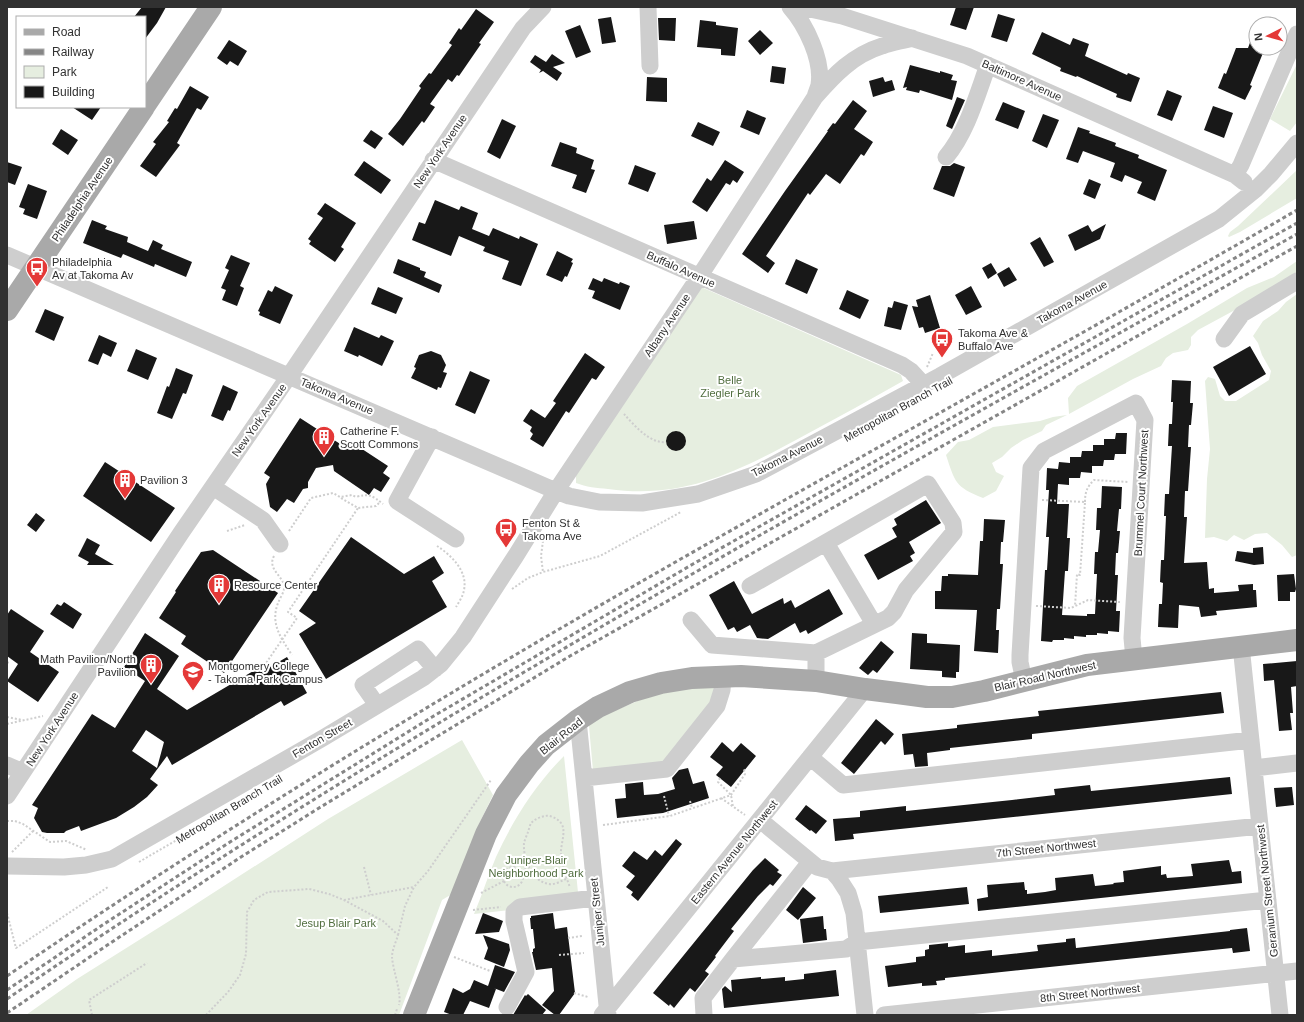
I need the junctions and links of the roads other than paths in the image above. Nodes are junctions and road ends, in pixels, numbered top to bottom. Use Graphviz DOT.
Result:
graph roads {
  1 [pos="211,7"];
  2 [pos="543,7"];
  3 [pos="648,7"];
  4 [pos="790,7"];
  5 [pos="801,7"];
  6 [pos="1297,34"];
  7 [pos="912,38"];
  8 [pos="988,65"];
  9 [pos="650,66"];
  10 [pos="815,97"];
  11 [pos="146,103"];
  12 [pos="143,108"];
  13 [pos="1297,143"];
  14 [pos="946,157"];
  15 [pos="433,160"];
  16 [pos="1235,175"];
  17 [pos="1255,190"];
  18 [pos="7,255"];
  19 [pos="36,268"];
  20 [pos="699,277"];
  21 [pos="1297,281"];
  22 [pos="7,310"];
  23 [pos="1224,338"];
  24 [pos="289,376"];
  25 [pos="924,377"];
  26 [pos="432,437"];
  27 [pos="213,487"];
  28 [pos="556,491"];
  29 [pos="456,540"];
  30 [pos="826,543"];
  31 [pos="280,544"];
  32 [pos="750,586"];
  33 [pos="691,620"];
  34 [pos="874,624"];
  35 [pos="1297,640"];
  36 [pos="1241,646"];
  37 [pos="816,653"];
  38 [pos="1134,659"];
  39 [pos="435,669"];
  40 [pos="723,677"];
  41 [pos="816,681"];
  42 [pos="1024,681"];
  43 [pos="865,689"];
  44 [pos="377,705"];
  45 [pos="578,720"];
  46 [pos="1251,740"];
  47 [pos="810,757"];
  48 [pos="1297,763"];
  49 [pos="7,765"];
  50 [pos="1254,768"];
  51 [pos="24,772"];
  52 [pos="584,778"];
  53 [pos="7,796"];
  54 [pos="753,817"];
  55 [pos="1260,826"];
  56 [pos="8,861"];
  57 [pos="810,862"];
  58 [pos="832,871"];
  59 [pos="595,898"];
  60 [pos="1268,900"];
  61 [pos="857,942"];
  62 [pos="733,959"];
  63 [pos="1297,971"];
  64 [pos="1276,974"];
  65 [pos="507,1007"];
  66 [pos="606,1013"];
  67 [pos="414,1015"];
  68 [pos="704,1015"];
  69 [pos="865,1015"];
  70 [pos="884,1015"];
  71 [pos="1280,1015"];
  1 -- 11 [label="main road, Philadelphia Avenue"];
  2 -- 15 [label="street, New York Avenue"];
  3 -- 9 [label="street"];
  4 -- 10 [label="street, Albany Avenue"];
  5 -- 7 [label="street, Baltimore Avenue"];
  6 -- 16 [label="street"];
  7 -- 8 [label="street, Baltimore Avenue"];
  7 -- 10 [label="street, Albany Avenue"];
  8 -- 14 [label="street"];
  8 -- 16 [label="street, Baltimore Avenue"];
  10 -- 20 [label="street, Albany Avenue"];
  12 -- 19 [label="main road, Philadelphia Avenue"];
  13 -- 17 [label="street"];
  15 -- 20 [label="street, Buffalo Avenue"];
  15 -- 24 [label="street, New York Avenue"];
  16 -- 17 [label="street"];
  17 -- 25 [label="street, Takoma Avenue"];
  18 -- 19 [label="street, Takoma Avenue"];
  19 -- 22 [label="main road, Philadelphia Avenue"];
  19 -- 24 [label="street, Takoma Avenue"];
  20 -- 25 [label="street, Buffalo Avenue"];
  20 -- 28 [label="street, Albany Avenue"];
  21 -- 23 [label="street"];
  24 -- 26 [label="street, Takoma Avenue"];
  24 -- 27 [label="street, New York Avenue"];
  25 -- 28 [label="street, Takoma Avenue"];
  26 -- 28 [label="street, Takoma Avenue"];
  26 -- 29 [label="street"];
  27 -- 31 [label="street"];
  27 -- 51 [label="street, New York Avenue"];
  28 -- 39 [label="street, Fenton Street"];
  30 -- 32 [label="street"];
  30 -- 34 [label="street"];
  30 -- 34 [label="street"];
  33 -- 37 [label="street"];
  34 -- 37 [label="street"];
  35 -- 36 [label="main road, Blair Road Northwest"];
  36 -- 38 [label="main road, Blair Road Northwest"];
  36 -- 46 [label="street, Geranium Street Northwest"];
  37 -- 41 [label="street"];
  38 -- 42 [label="main road, Blair Road Northwest"];
  38 -- 42 [label="street, Brummel Court Northwest"];
  39 -- 44 [label="street, Fenton Street"];
  39 -- 44 [label="street"];
  40 -- 41 [label="main road, Blair Road"];
  40 -- 45 [label="main road, Blair Road"];
  40 -- 52 [label="street"];
  41 -- 43 [label="main road, Blair Road"];
  42 -- 43 [label="main road, Blair Road Northwest"];
  43 -- 47 [label="street, Eastern Avenue Northwest"];
  44 -- 56 [label="street, Fenton Street"];
  45 -- 52 [label="street, Juniper Street"];
  45 -- 67 [label="main road, Blair Road"];
  46 -- 47 [label="street"];
  46 -- 50 [label="street, Geranium Street Northwest"];
  47 -- 54 [label="street, Eastern Avenue Northwest"];
  48 -- 50 [label="street"];
  49 -- 51 [label="street"];
  50 -- 55 [label="street, Geranium Street Northwest"];
  51 -- 53 [label="street, New York Avenue"];
  52 -- 59 [label="street, Juniper Street"];
  54 -- 57 [label="street"];
  54 -- 66 [label="street, Eastern Avenue Northwest"];
  55 -- 58 [label="street, 7th Street Northwest"];
  55 -- 60 [label="street, Geranium Street Northwest"];
  57 -- 58 [label="street"];
  57 -- 62 [label="street"];
  58 -- 61 [label="street"];
  59 -- 65 [label="street"];
  59 -- 66 [label="street, Juniper Street"];
  60 -- 61 [label="street"];
  60 -- 64 [label="street, Geranium Street Northwest"];
  61 -- 62 [label="street"];
  61 -- 69 [label="street"];
  62 -- 68 [label="street"];
  63 -- 64 [label="street, 8th Street Northwest"];
  64 -- 70 [label="street, 8th Street Northwest"];
  64 -- 71 [label="street, Geranium Street Northwest"];
}
